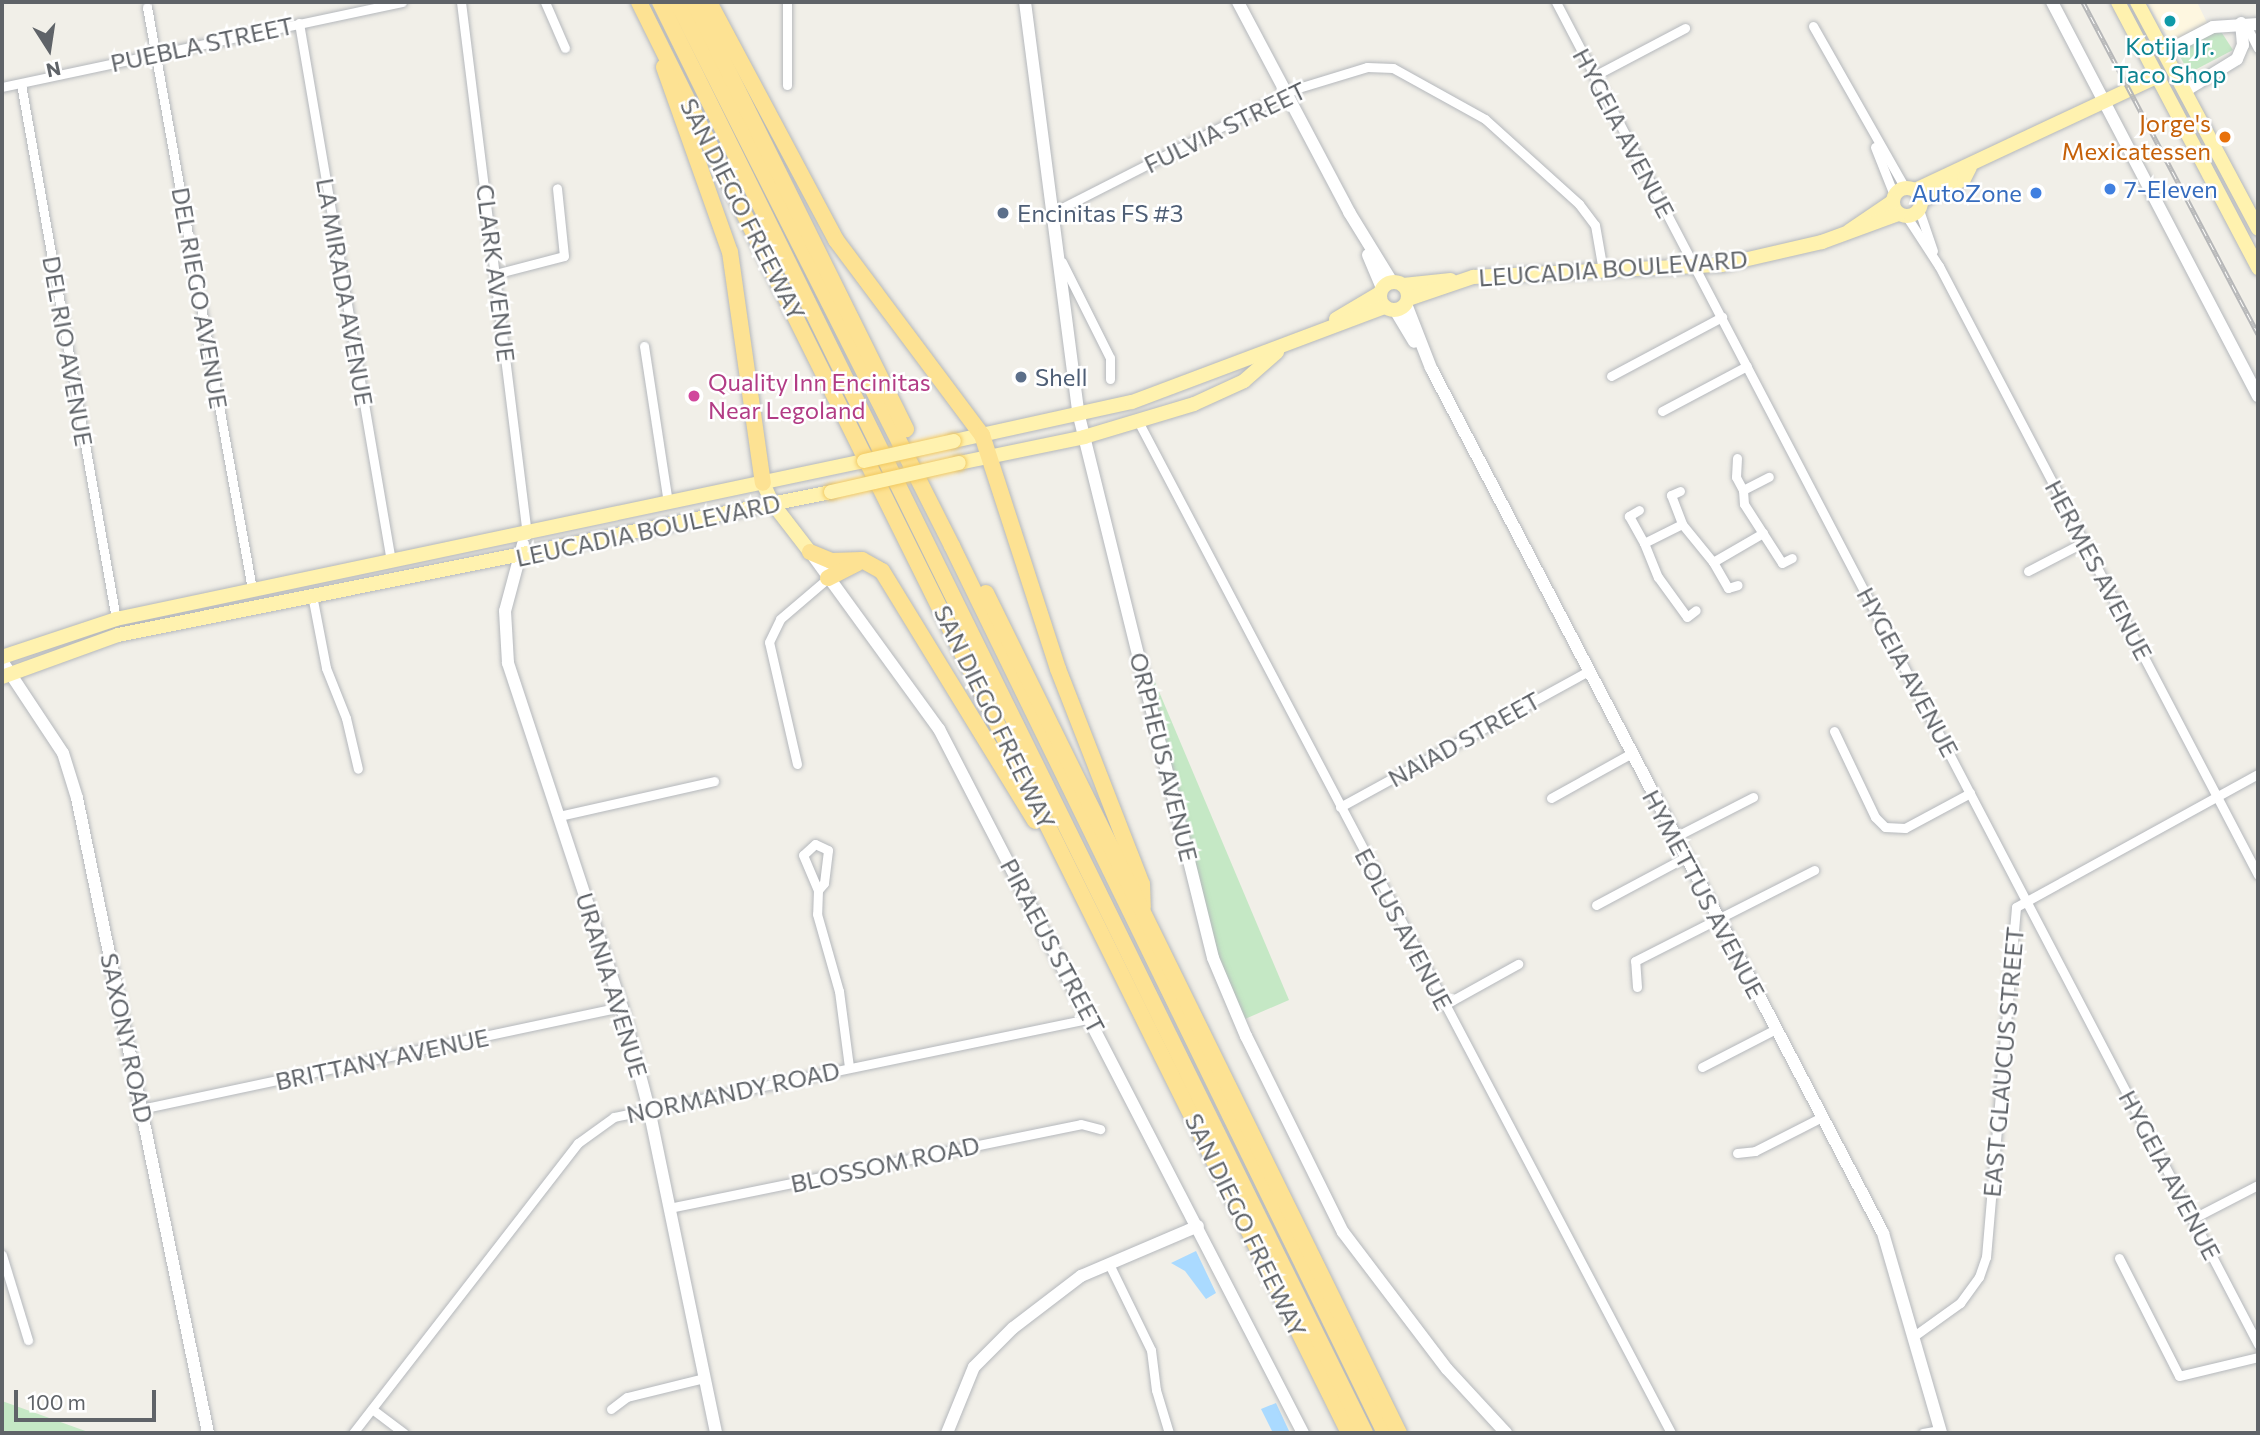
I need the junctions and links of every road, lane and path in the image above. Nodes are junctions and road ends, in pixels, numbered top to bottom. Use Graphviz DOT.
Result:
graph roads {
  1 [pos="402,2"];
  2 [pos="461,2"];
  3 [pos="545,2"];
  4 [pos="639,2"];
  5 [pos="660,2"];
  6 [pos="677,2"];
  7 [pos="694,2"];
  8 [pos="709,2"];
  9 [pos="787,2"];
  10 [pos="1025,2"];
  11 [pos="1238,2"];
  12 [pos="1556,2"];
  13 [pos="2052,2"];
  14 [pos="2118,2"];
  15 [pos="2137,2"];
  16 [pos="147,7"];
  17 [pos="299,23"];
  18 [pos="2248,23"];
  19 [pos="1813,26"];
  20 [pos="1685,29"];
  21 [pos="658,41"];
  22 [pos="565,48"];
  23 [pos="2258,48"];
  24 [pos="156,52"];
  25 [pos="2163,52"];
  26 [pos="1594,76"];
  27 [pos="2156,77"];
  28 [pos="21,84"];
  29 [pos="787,85"];
  30 [pos="2,87"];
  31 [pos="2185,91"];
  32 [pos="1286,94"];
  33 [pos="2105,104"];
  34 [pos="557,188"];
  35 [pos="1907,202"];
  36 [pos="1054,212"];
  37 [pos="2258,229"];
  38 [pos="1059,257"];
  39 [pos="2258,266"];
  40 [pos="1695,267"];
  41 [pos="1603,271"];
  42 [pos="495,274"];
  43 [pos="1394,296"];
  44 [pos="1722,317"];
  45 [pos="644,346"];
  46 [pos="1281,348"];
  47 [pos="1747,366"];
  48 [pos="1611,376"];
  49 [pos="1110,379"];
  50 [pos="2258,396"];
  51 [pos="1662,411"];
  52 [pos="1079,416"];
  53 [pos="1139,423"];
  54 [pos="982,435"];
  55 [pos="1084,437"];
  56 [pos="989,457"];
  57 [pos="1737,458"];
  58 [pos="1769,477"];
  59 [pos="763,483"];
  60 [pos="1743,490"];
  61 [pos="1681,491"];
  62 [pos="668,503"];
  63 [pos="773,504"];
  64 [pos="1639,510"];
  65 [pos="1682,524"];
  66 [pos="1763,533"];
  67 [pos="2084,542"];
  68 [pos="1644,543"];
  69 [pos="523,544"];
  70 [pos="810,552"];
  71 [pos="1792,558"];
  72 [pos="862,560"];
  73 [pos="391,561"];
  74 [pos="1713,562"];
  75 [pos="2028,571"];
  76 [pos="828,578"];
  77 [pos="1738,584"];
  78 [pos="252,589"];
  79 [pos="312,595"];
  80 [pos="1696,610"];
  81 [pos="116,619"];
  82 [pos="2,659"];
  83 [pos="1588,671"];
  84 [pos="6,676"];
  85 [pos="1834,731"];
  86 [pos="1630,754"];
  87 [pos="797,764"];
  88 [pos="358,769"];
  89 [pos="2258,774"];
  90 [pos="714,781"];
  91 [pos="1970,793"];
  92 [pos="2217,796"];
  93 [pos="1753,797"];
  94 [pos="1550,798"];
  95 [pos="1340,807"];
  96 [pos="559,816"];
  97 [pos="1673,838"];
  98 [pos="1684,858"];
  99 [pos="1814,870"];
  100 [pos="2258,875"];
  101 [pos="818,890"];
  102 [pos="2026,898"];
  103 [pos="1597,905"];
  104 [pos="1088,906"];
  105 [pos="1144,916"];
  106 [pos="1717,920"];
  107 [pos="1518,964"];
  108 [pos="1637,987"];
  109 [pos="1444,1005"];
  110 [pos="622,1007"];
  111 [pos="1090,1018"];
  112 [pos="1776,1029"];
  113 [pos="849,1067"];
  114 [pos="1702,1067"];
  115 [pos="141,1109"];
  116 [pos="649,1109"];
  117 [pos="1822,1117"];
  118 [pos="1100,1129"];
  119 [pos="1737,1153"];
  120 [pos="2258,1185"];
  121 [pos="669,1208"];
  122 [pos="2192,1220"];
  123 [pos="1198,1226"];
  124 [pos="2,1255"];
  125 [pos="2119,1258"];
  126 [pos="1109,1264"];
  127 [pos="1914,1336"];
  128 [pos="27,1340"];
  129 [pos="2258,1344"];
  130 [pos="2258,1357"];
  131 [pos="705,1378"];
  132 [pos="372,1409"];
  133 [pos="611,1409"];
  134 [pos="1940,1432"];
  135 [pos="208,1433"];
  136 [pos="353,1433"];
  137 [pos="404,1433"];
  138 [pos="716,1433"];
  139 [pos="947,1433"];
  140 [pos="1169,1433"];
  141 [pos="1303,1433"];
  142 [pos="1349,1433"];
  143 [pos="1365,1433"];
  144 [pos="1385,1433"];
  145 [pos="1399,1433"];
  146 [pos="1506,1433"];
  147 [pos="1671,1433"];
  148 [pos="1923,1433"];
  1 -- 17 [label="street, PUEBLA STREET"];
  2 -- 42 [label="street, CLARK AVENUE"];
  3 -- 22 [label="street"];
  4 -- 21 [label="highway, SAN DIEGO FREEWAY"];
  5 -- 143 [label="highway"];
  6 -- 144 [label="highway"];
  7 -- 105 [label="highway, SAN DIEGO FREEWAY"];
  8 -- 54 [label="highway"];
  9 -- 29 [label="street"];
  10 -- 36 [label="street, ORPHEUS AVENUE"];
  11 -- 32 [label="street, HYMETTUS AVENUE"];
  12 -- 26 [label="street, HYGEIA AVENUE"];
  13 -- 33 [label="street"];
  14 -- 27 [label="main road"];
  15 -- 25 [label="main road"];
  16 -- 24 [label="street, DEL RIEGO AVENUE"];
  17 -- 24 [label="street, PUEBLA STREET"];
  17 -- 73 [label="street, LA MIRADA AVENUE"];
  18 -- 23 [label="street"];
  18 -- 25 [label="street"];
  18 -- 31 [label="street"];
  19 -- 35 [label="street, HERMES AVENUE"];
  20 -- 26 [label="street"];
  21 -- 59 [label="highway"];
  21 -- 104 [label="highway, SAN DIEGO FREEWAY"];
  24 -- 28 [label="street, PUEBLA STREET"];
  24 -- 78 [label="street, DEL RIEGO AVENUE"];
  25 -- 27 [label="main road"];
  25 -- 31 [label="main road"];
  26 -- 40 [label="street, HYGEIA AVENUE"];
  27 -- 33 [label="main road, LEUCADIA BOULEVARD"];
  27 -- 39 [label="main road"];
  28 -- 30 [label="street, PUEBLA STREET"];
  28 -- 81 [label="street, DEL RIO AVENUE"];
  31 -- 37 [label="main road"];
  32 -- 36 [label="street, FULVIA STREET"];
  32 -- 41 [label="street, FULVIA STREET"];
  32 -- 43 [label="street, HYMETTUS AVENUE"];
  33 -- 35 [label="main road, LEUCADIA BOULEVARD"];
  33 -- 50 [label="street"];
  34 -- 42 [label="street"];
  35 -- 40 [label="main road, LEUCADIA BOULEVARD"];
  35 -- 67 [label="street, HERMES AVENUE"];
  36 -- 38 [label="street, ORPHEUS AVENUE"];
  38 -- 49 [label="street"];
  38 -- 52 [label="street, ORPHEUS AVENUE"];
  40 -- 41 [label="main road, LEUCADIA BOULEVARD"];
  40 -- 44 [label="street, HYGEIA AVENUE"];
  41 -- 43 [label="main road, LEUCADIA BOULEVARD"];
  42 -- 69 [label="street, CLARK AVENUE"];
  43 -- 46 [label="main road, LEUCADIA BOULEVARD"];
  43 -- 83 [label="street, HYMETTUS AVENUE"];
  44 -- 47 [label="street, HYGEIA AVENUE"];
  44 -- 48 [label="street"];
  45 -- 62 [label="street"];
  46 -- 52 [label="main road, LEUCADIA BOULEVARD"];
  46 -- 53 [label="main road, LEUCADIA BOULEVARD"];
  47 -- 51 [label="street"];
  47 -- 91 [label="street, HYGEIA AVENUE"];
  52 -- 54 [label="main road, LEUCADIA BOULEVARD"];
  52 -- 55 [label="street, ORPHEUS AVENUE"];
  53 -- 55 [label="main road, LEUCADIA BOULEVARD"];
  53 -- 95 [label="street, EOLUS AVENUE"];
  54 -- 56 [label="highway"];
  54 -- 59 [label="main road, LEUCADIA BOULEVARD, bridge"];
  55 -- 56 [label="main road, LEUCADIA BOULEVARD"];
  55 -- 146 [label="street, ORPHEUS AVENUE"];
  56 -- 63 [label="main road, LEUCADIA BOULEVARD, bridge"];
  56 -- 105 [label="highway"];
  57 -- 60 [label="street"];
  58 -- 60 [label="street"];
  59 -- 62 [label="main road, LEUCADIA BOULEVARD"];
  59 -- 63 [label="main road, PIRAEUS STREET"];
  60 -- 66 [label="street"];
  61 -- 65 [label="street"];
  62 -- 69 [label="main road, LEUCADIA BOULEVARD"];
  63 -- 69 [label="main road, LEUCADIA BOULEVARD"];
  63 -- 70 [label="main road, PIRAEUS STREET"];
  64 -- 68 [label="street"];
  65 -- 68 [label="street"];
  65 -- 74 [label="street"];
  66 -- 71 [label="street"];
  66 -- 74 [label="street"];
  67 -- 75 [label="street"];
  67 -- 92 [label="street, HERMES AVENUE"];
  68 -- 80 [label="street"];
  69 -- 73 [label="main road, LEUCADIA BOULEVARD"];
  69 -- 79 [label="main road, LEUCADIA BOULEVARD"];
  69 -- 96 [label="street, URANIA AVENUE"];
  70 -- 72 [label="highway"];
  70 -- 76 [label="street, PIRAEUS STREET"];
  72 -- 76 [label="highway"];
  72 -- 104 [label="highway"];
  73 -- 78 [label="main road, LEUCADIA BOULEVARD"];
  74 -- 77 [label="street"];
  76 -- 87 [label="street"];
  76 -- 111 [label="street, PIRAEUS STREET"];
  78 -- 81 [label="main road, LEUCADIA BOULEVARD"];
  79 -- 84 [label="main road, LEUCADIA BOULEVARD"];
  79 -- 88 [label="street"];
  81 -- 82 [label="main road, LEUCADIA BOULEVARD"];
  82 -- 84 [label="street, SAXONY ROAD"];
  83 -- 86 [label="street, HYMETTUS AVENUE"];
  83 -- 95 [label="street, NAIAD STREET"];
  84 -- 115 [label="street, SAXONY ROAD"];
  85 -- 91 [label="street"];
  86 -- 94 [label="street"];
  86 -- 97 [label="street, HYMETTUS AVENUE"];
  89 -- 92 [label="street, EAST GLAUCUS STREET"];
  90 -- 96 [label="street"];
  91 -- 102 [label="street, HYGEIA AVENUE"];
  92 -- 100 [label="street, HERMES AVENUE"];
  92 -- 102 [label="street, EAST GLAUCUS STREET"];
  93 -- 97 [label="street"];
  95 -- 109 [label="street, EOLUS AVENUE"];
  96 -- 110 [label="street, URANIA AVENUE"];
  97 -- 98 [label="street, HYMETTUS AVENUE"];
  98 -- 103 [label="street"];
  98 -- 106 [label="street, HYMETTUS AVENUE"];
  99 -- 106 [label="street"];
  101 -- 101 [label="street"];
  101 -- 113 [label="street"];
  102 -- 122 [label="street, HYGEIA AVENUE"];
  102 -- 127 [label="street, EAST GLAUCUS STREET"];
  104 -- 142 [label="highway, SAN DIEGO FREEWAY"];
  105 -- 145 [label="highway, SAN DIEGO FREEWAY"];
  106 -- 108 [label="street"];
  106 -- 112 [label="street, HYMETTUS AVENUE"];
  107 -- 109 [label="street"];
  109 -- 147 [label="street, EOLUS AVENUE"];
  110 -- 115 [label="street, BRITTANY AVENUE"];
  110 -- 116 [label="street, URANIA AVENUE"];
  111 -- 113 [label="street, NORMANDY ROAD"];
  111 -- 123 [label="street, PIRAEUS STREET"];
  112 -- 114 [label="street"];
  112 -- 117 [label="street, HYMETTUS AVENUE"];
  113 -- 116 [label="street, NORMANDY ROAD"];
  115 -- 135 [label="street, SAXONY ROAD"];
  116 -- 121 [label="street, URANIA AVENUE"];
  116 -- 132 [label="street, NORMANDY ROAD"];
  117 -- 119 [label="street"];
  117 -- 127 [label="street, HYMETTUS AVENUE"];
  118 -- 121 [label="street, BLOSSOM ROAD"];
  120 -- 122 [label="street"];
  121 -- 131 [label="street, URANIA AVENUE"];
  122 -- 129 [label="street, HYGEIA AVENUE"];
  123 -- 126 [label="street"];
  123 -- 141 [label="street, PIRAEUS STREET"];
  124 -- 128 [label="street"];
  125 -- 130 [label="street"];
  126 -- 139 [label="street"];
  126 -- 140 [label="street"];
  127 -- 134 [label="street, HYMETTUS AVENUE"];
  131 -- 133 [label="street"];
  131 -- 138 [label="street, URANIA AVENUE"];
  132 -- 136 [label="street, NORMANDY ROAD"];
  132 -- 137 [label="street"];
  134 -- 148 [label="street"];
}
